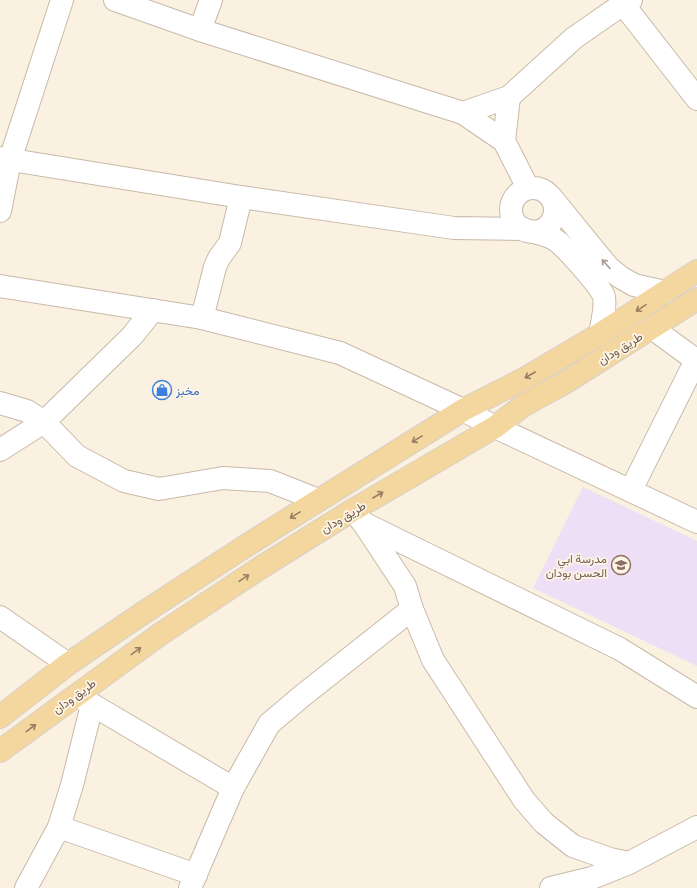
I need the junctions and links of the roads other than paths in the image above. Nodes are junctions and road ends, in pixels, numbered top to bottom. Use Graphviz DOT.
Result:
graph roads {
  1 [pos="62,0"];
  2 [pos="115,0"];
  3 [pos="211,0"];
  4 [pos="627,2"];
  5 [pos="200,30"];
  6 [pos="509,96"];
  7 [pos="697,99"];
  8 [pos="463,114"];
  9 [pos="504,142"];
  10 [pos="5,159"];
  11 [pos="528,188"];
  12 [pos="241,197"];
  13 [pos="551,197"];
  14 [pos="512,206"];
  15 [pos="0,211"];
  16 [pos="454,228"];
  17 [pos="527,230"];
  18 [pos="697,271"];
  19 [pos="0,286"];
  20 [pos="665,292"];
  21 [pos="697,299"];
  22 [pos="153,310"];
  23 [pos="202,318"];
  24 [pos="652,328"];
  25 [pos="600,334"];
  26 [pos="696,360"];
  27 [pos="0,404"];
  28 [pos="463,410"];
  29 [pos="44,422"];
  30 [pos="495,427"];
  31 [pos="0,450"];
  32 [pos="631,490"];
  33 [pos="318,500"];
  34 [pos="359,517"];
  35 [pos="697,522"];
  36 [pos="412,609"];
  37 [pos="0,616"];
  38 [pos="68,664"];
  39 [pos="697,697"];
  40 [pos="84,700"];
  41 [pos="0,717"];
  42 [pos="0,751"];
  43 [pos="233,788"];
  44 [pos="697,827"];
  45 [pos="59,828"];
  46 [pos="629,863"];
  47 [pos="193,881"];
  48 [pos="26,888"];
  49 [pos="551,888"];
  1 -- 10 [label="street"];
  2 -- 5 [label="street"];
  3 -- 5 [label="street"];
  4 -- 6 [label="street"];
  4 -- 7 [label="street"];
  5 -- 8 [label="street"];
  6 -- 8 [label="street"];
  6 -- 9 [label="street"];
  8 -- 9 [label="street"];
  9 -- 11 [label="street"];
  10 -- 12 [label="street"];
  10 -- 15 [label="street"];
  11 -- 13 [label="street"];
  11 -- 14 [label="street"];
  12 -- 16 [label="street"];
  12 -- 23 [label="street"];
  13 -- 17 [label="street"];
  20 -- 13 [label="street, one-way"];
  14 -- 16 [label="street"];
  14 -- 17 [label="street"];
  16 -- 17 [label="street"];
  17 -- 25 [label="street"];
  18 -- 20 [label="main road, طريق ودان"];
  19 -- 22 [label="street"];
  20 -- 25 [label="main road, طريق ودان, one-way"];
  21 -- 24 [label="main road, طريق ودان"];
  22 -- 23 [label="street"];
  22 -- 29 [label="street"];
  23 -- 28 [label="street"];
  24 -- 26 [label="street"];
  24 -- 30 [label="main road, طريق ودان"];
  25 -- 28 [label="main road, طريق ودان, one-way"];
  26 -- 32 [label="street"];
  27 -- 29 [label="street"];
  28 -- 30 [label="street"];
  28 -- 33 [label="main road, طريق ودان, one-way"];
  29 -- 31 [label="street"];
  29 -- 33 [label="street"];
  30 -- 32 [label="street"];
  34 -- 30 [label="main road, طريق ودان, one-way"];
  32 -- 35 [label="street"];
  33 -- 38 [label="main road, طريق ودان, one-way"];
  34 -- 36 [label="street"];
  34 -- 39 [label="street"];
  40 -- 34 [label="main road, طريق ودان, one-way"];
  36 -- 43 [label="street"];
  36 -- 46 [label="street"];
  37 -- 38 [label="street"];
  38 -- 41 [label="main road, طريق ودان"];
  42 -- 40 [label="main road, طريق ودان, one-way"];
  40 -- 43 [label="street"];
  40 -- 45 [label="street"];
  43 -- 47 [label="street"];
  44 -- 46 [label="street"];
  45 -- 47 [label="street"];
  45 -- 48 [label="street"];
  46 -- 49 [label="street"];
}
